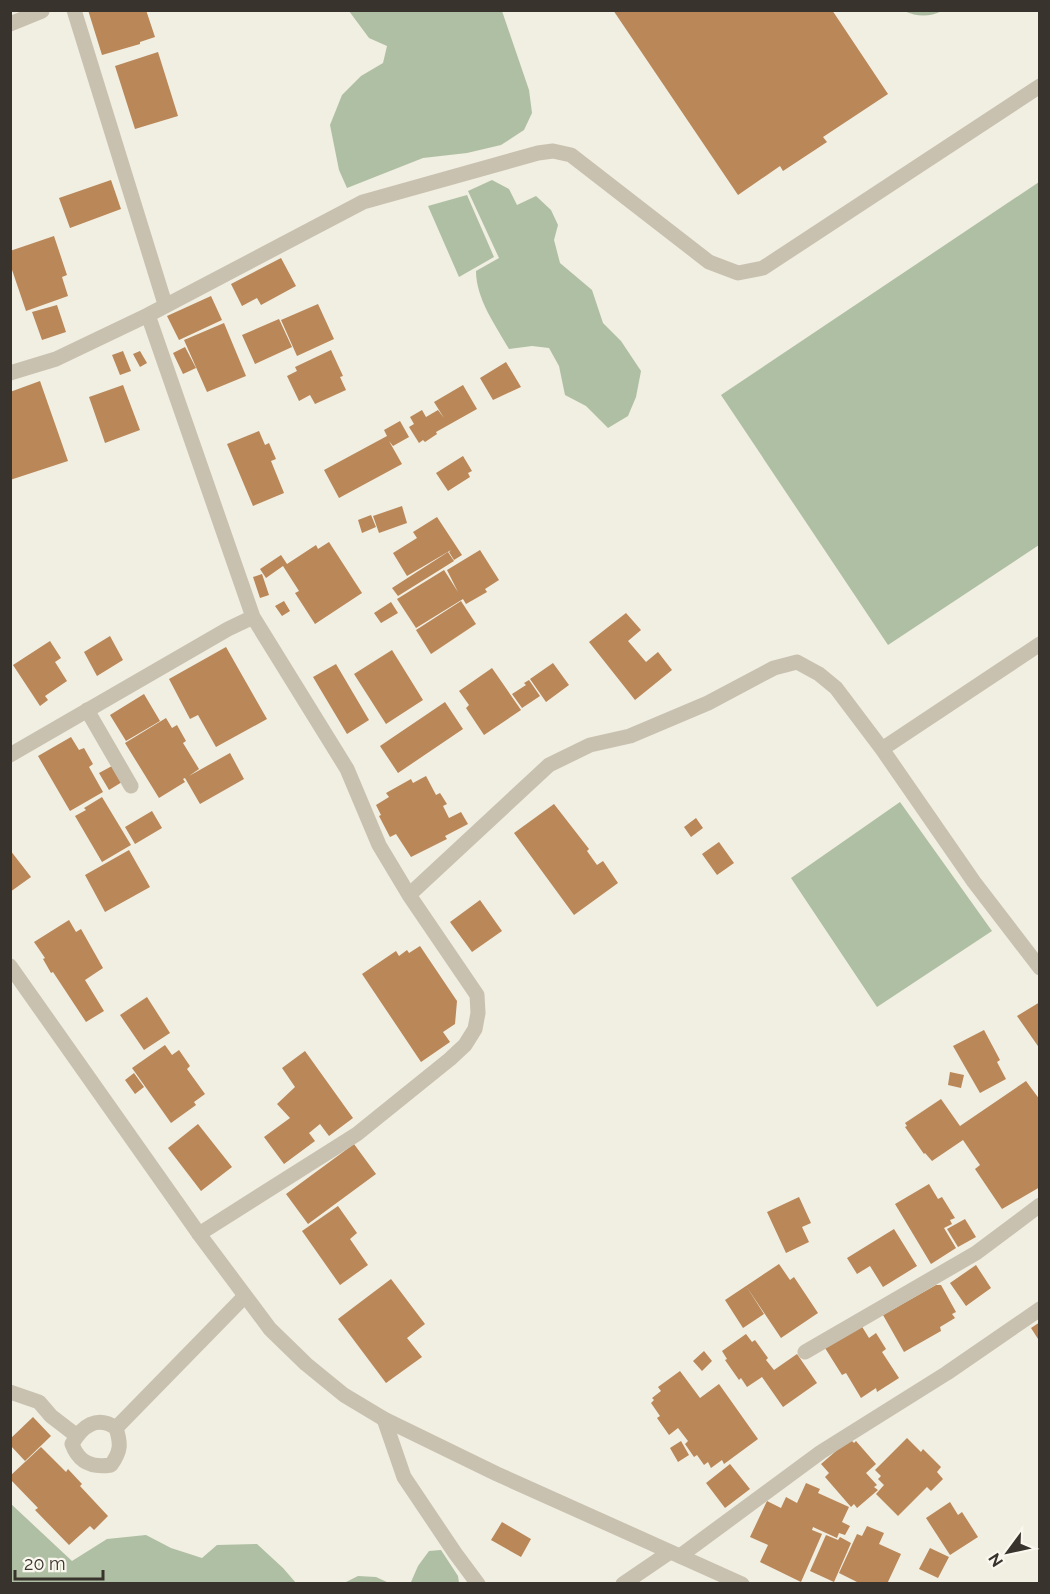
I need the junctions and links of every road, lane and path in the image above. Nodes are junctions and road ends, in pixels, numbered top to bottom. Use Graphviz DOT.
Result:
graph roads {
  1 [pos="74,10"];
  2 [pos="42,11"];
  3 [pos="10,24"];
  4 [pos="1040,86"];
  5 [pos="165,304"];
  6 [pos="148,315"];
  7 [pos="10,373"];
  8 [pos="253,617"];
  9 [pos="1040,644"];
  10 [pos="87,710"];
  11 [pos="882,749"];
  12 [pos="10,755"];
  13 [pos="131,786"];
  14 [pos="409,895"];
  15 [pos="10,966"];
  16 [pos="1040,968"];
  17 [pos="1040,1205"];
  18 [pos="199,1234"];
  19 [pos="245,1296"];
  20 [pos="1040,1309"];
  21 [pos="805,1352"];
  22 [pos="10,1392"];
  23 [pos="384,1419"];
  24 [pos="116,1428"];
  25 [pos="77,1436"];
  26 [pos="675,1554"];
  27 [pos="478,1584"];
  28 [pos="623,1584"];
  29 [pos="742,1584"];
  1 -- 5 [label="street"];
  2 -- 3 [label="street"];
  4 -- 5 [label="street"];
  5 -- 6 [label="street"];
  6 -- 7 [label="street"];
  6 -- 8 [label="street"];
  8 -- 10 [label="street"];
  8 -- 14 [label="street"];
  9 -- 11 [label="street"];
  10 -- 12 [label="street"];
  10 -- 13 [label="street"];
  11 -- 14 [label="street"];
  11 -- 16 [label="street"];
  14 -- 18 [label="street"];
  15 -- 18 [label="street"];
  17 -- 21 [label="street"];
  18 -- 19 [label="street"];
  19 -- 23 [label="street"];
  19 -- 24 [label="street"];
  20 -- 26 [label="street"];
  22 -- 25 [label="street"];
  23 -- 26 [label="street"];
  23 -- 27 [label="street"];
  24 -- 25 [label="street"];
  24 -- 25 [label="street"];
  26 -- 28 [label="street"];
  26 -- 29 [label="street"];
}
